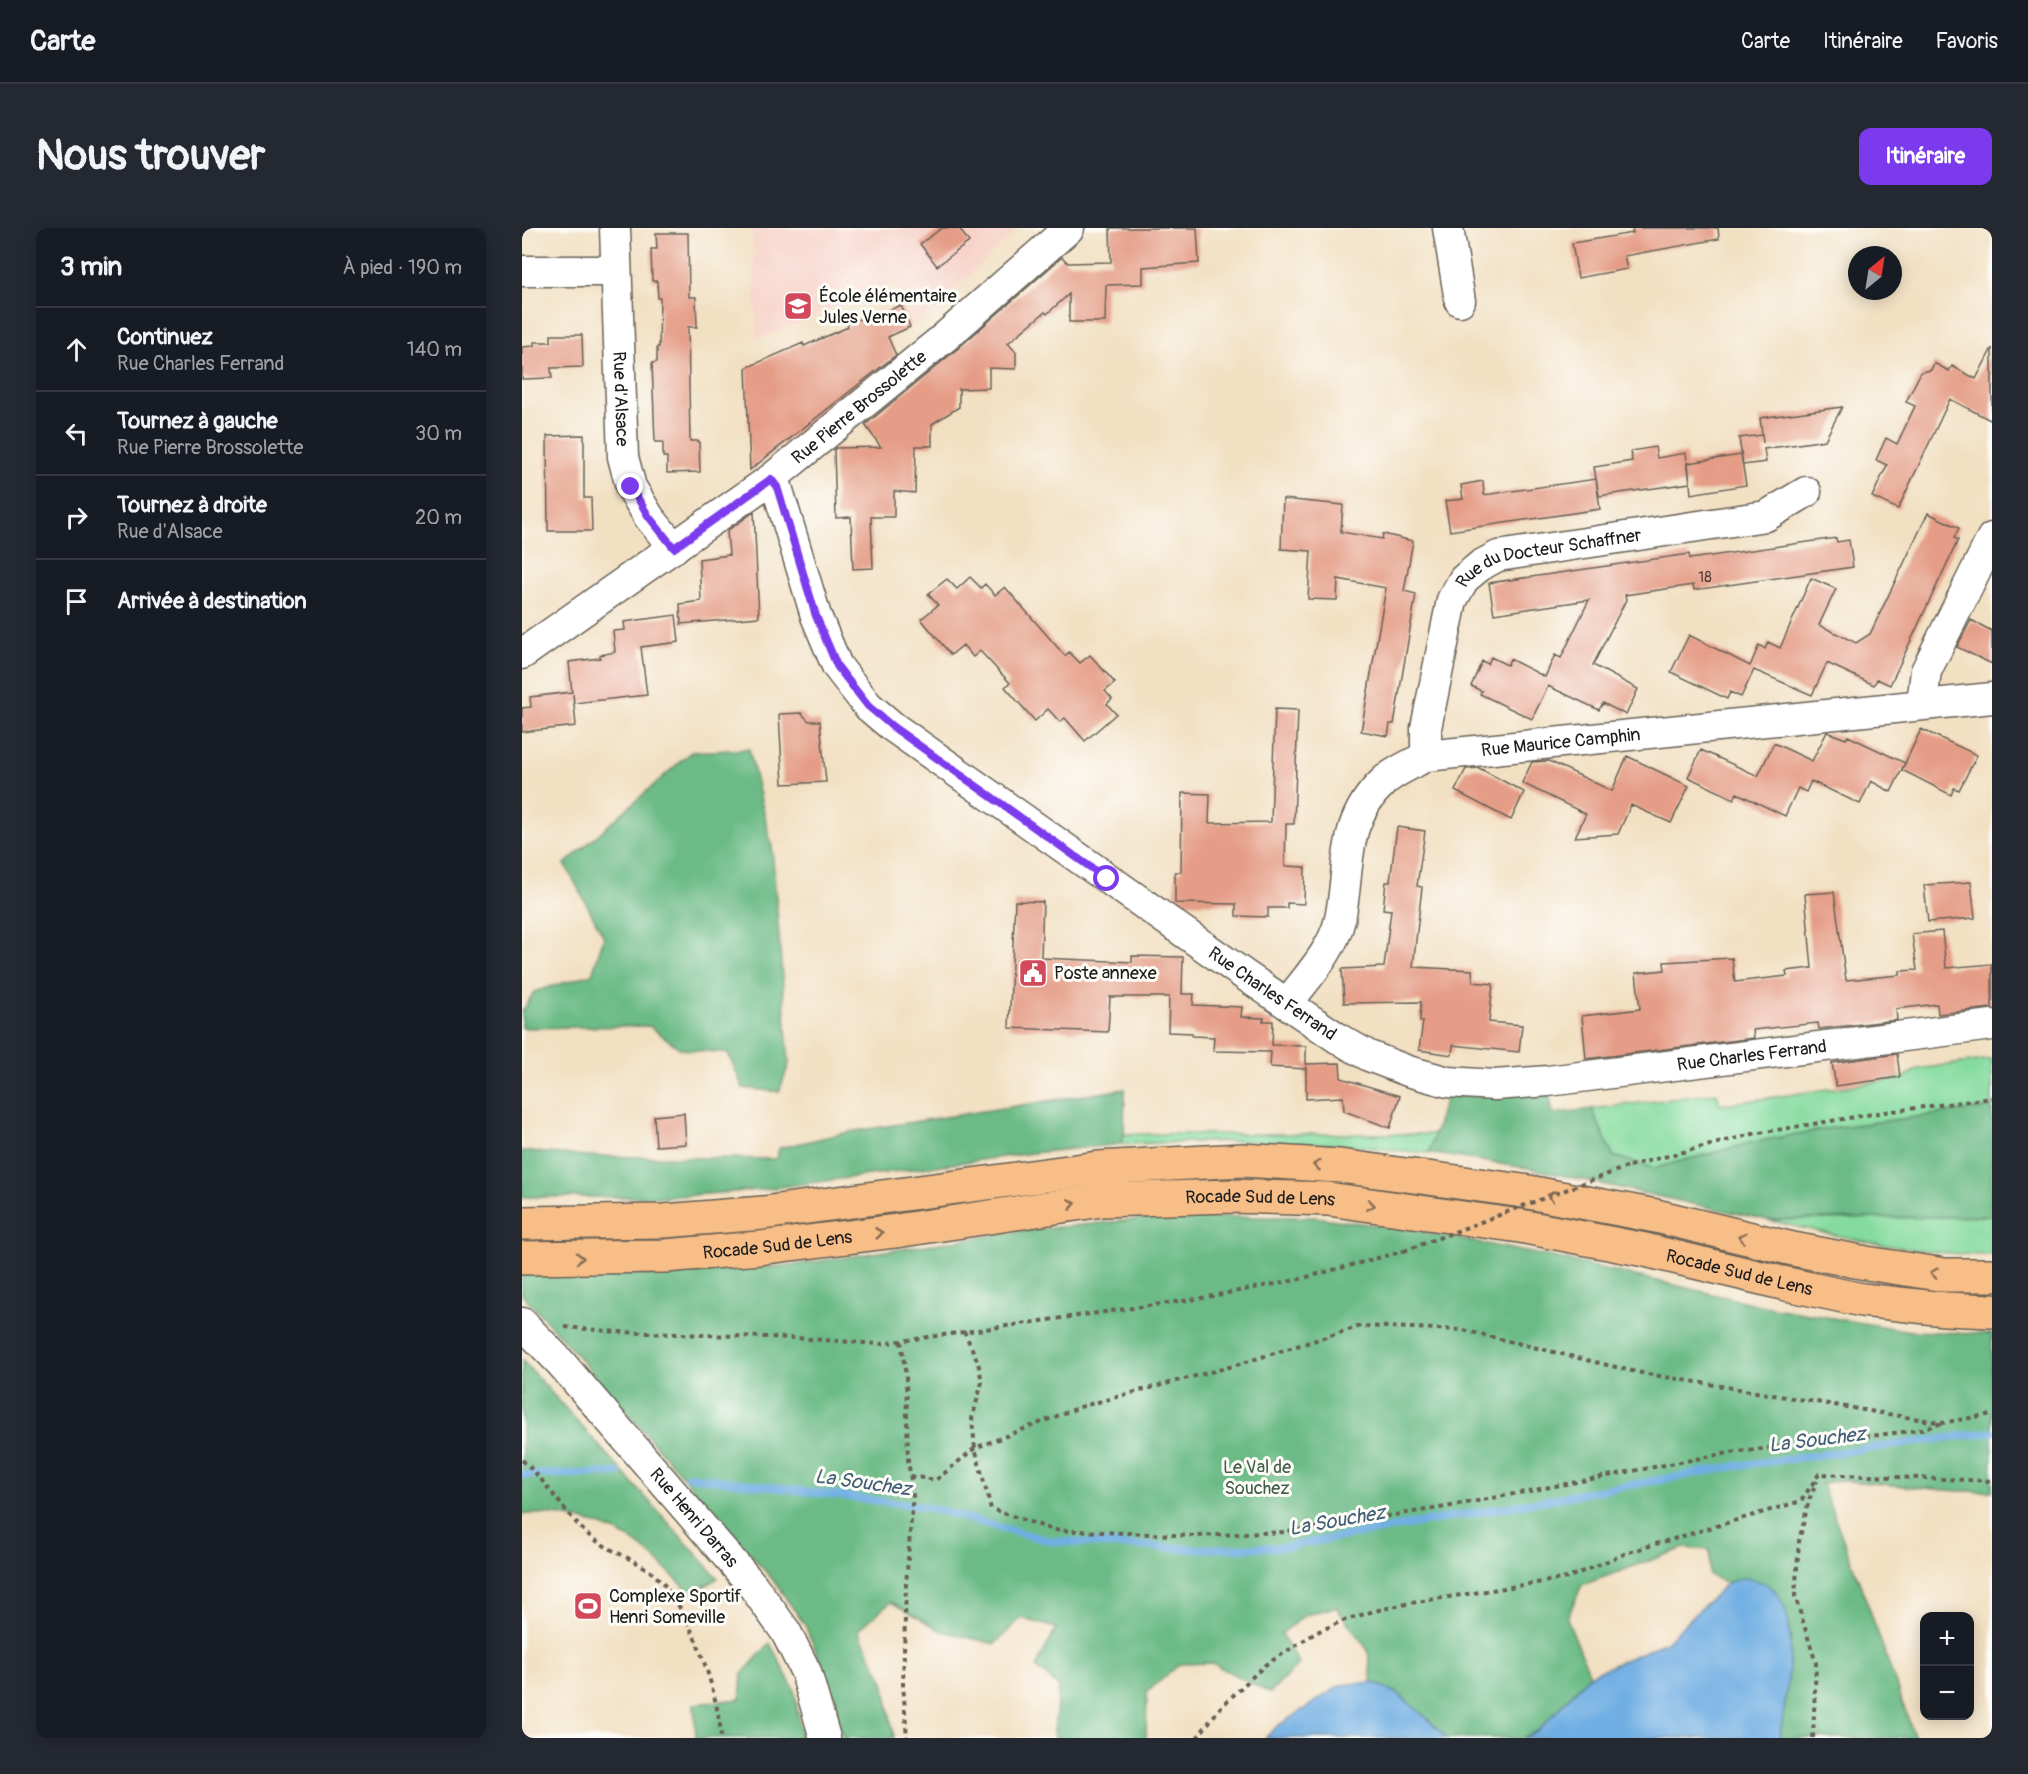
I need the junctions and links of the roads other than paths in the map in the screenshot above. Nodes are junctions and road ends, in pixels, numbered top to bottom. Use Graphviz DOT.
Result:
graph roads {
  1 [pos="615,228"];
  2 [pos="1069,228"];
  3 [pos="1448,228"];
  4 [pos="522,271"];
  5 [pos="615,271"];
  6 [pos="1460,301"];
  7 [pos="771,479"];
  8 [pos="1806,492"];
  9 [pos="1992,538"];
  10 [pos="674,548"];
  11 [pos="522,654"];
  12 [pos="1992,698"];
  13 [pos="1922,703"];
  14 [pos="1426,756"];
  15 [pos="1287,1004"];
  16 [pos="1992,1025"];
  17 [pos="522,1223"];
  18 [pos="522,1258"];
  19 [pos="1992,1275"];
  20 [pos="1992,1311"];
  21 [pos="524,1325"];
  22 [pos="825,1738"];
  1 -- 5 [label="street, Rue d'Alsace"];
  2 -- 7 [label="street, Rue Pierre Brossolette"];
  3 -- 6 [label="street"];
  4 -- 5 [label="street"];
  5 -- 10 [label="street, Rue d'Alsace"];
  7 -- 10 [label="street, Rue Pierre Brossolette"];
  7 -- 15 [label="street, Rue Charles Ferrand"];
  8 -- 14 [label="street, Rue du Docteur Schaffner"];
  9 -- 13 [label="street"];
  10 -- 11 [label="street, Rue Pierre Brossolette"];
  12 -- 13 [label="street, Rue Maurice Camphin"];
  13 -- 14 [label="street, Rue Maurice Camphin"];
  14 -- 15 [label="street, Rue Maurice Camphin"];
  15 -- 16 [label="street, Rue Charles Ferrand"];
  19 -- 17 [label="highway, Rocade Sud de Lens, one-way"];
  18 -- 20 [label="highway, Rocade Sud de Lens, one-way"];
  21 -- 22 [label="street, Rue Henri Darras"];
}
